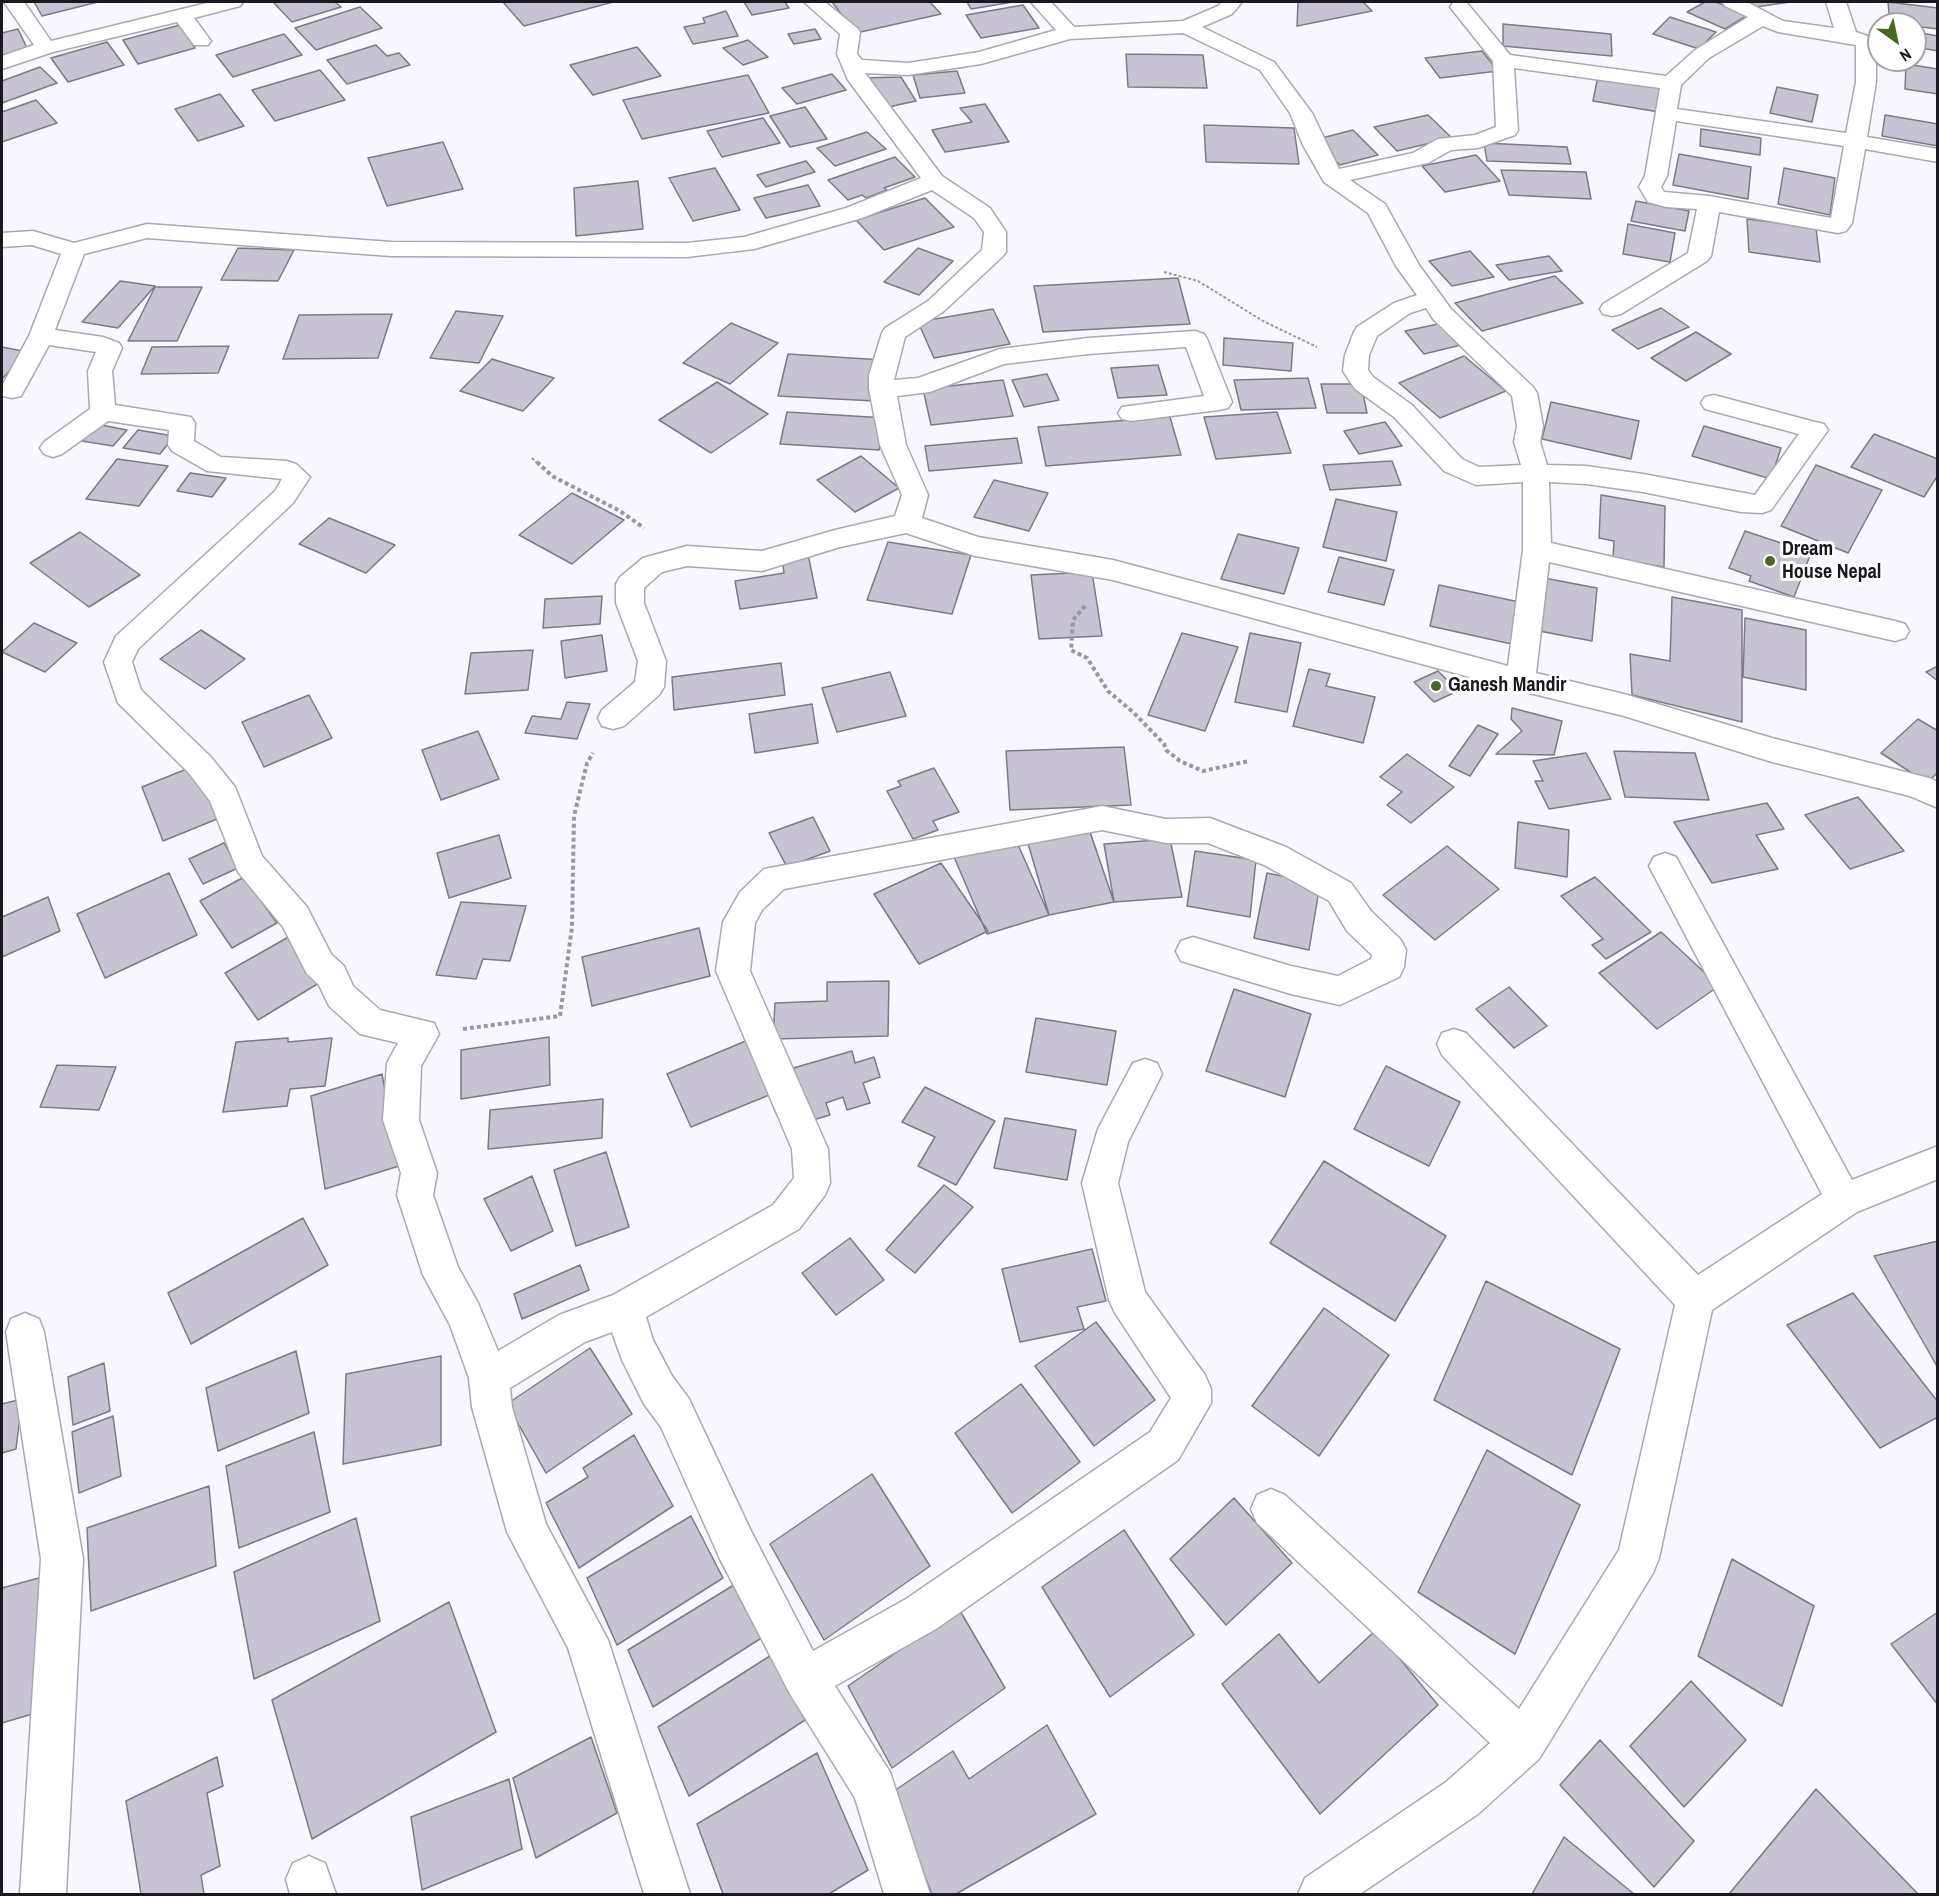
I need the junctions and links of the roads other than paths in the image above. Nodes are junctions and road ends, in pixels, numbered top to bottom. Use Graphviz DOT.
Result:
graph roads {
  1 [pos="14,2"];
  2 [pos="233,2"];
  3 [pos="814,2"];
  4 [pos="1041,2"];
  5 [pos="1232,2"];
  6 [pos="1732,2"];
  7 [pos="1836,2"];
  8 [pos="1460,7"];
  9 [pos="182,15"];
  10 [pos="1763,17"];
  11 [pos="1186,27"];
  12 [pos="1070,33"];
  13 [pos="1847,36"];
  14 [pos="201,41"];
  15 [pos="46,48"];
  16 [pos="847,54"];
  17 [pos="1503,60"];
  18 [pos="2,63"];
  19 [pos="1671,83"];
  20 [pos="1668,114"];
  21 [pos="1856,141"];
  22 [pos="1938,156"];
  23 [pos="1332,177"];
  24 [pos="934,181"];
  25 [pos="1709,203"];
  26 [pos="2,240"];
  27 [pos="74,250"];
  28 [pos="1432,298"];
  29 [pos="1612,309"];
  30 [pos="41,336"];
  31 [pos="882,389"];
  32 [pos="12,390"];
  33 [pos="1714,403"];
  34 [pos="103,412"];
  35 [pos="1131,413"];
  36 [pos="53,448"];
  37 [pos="1536,473"];
  38 [pos="907,523"];
  39 [pos="1537,549"];
  40 [pos="1895,631"];
  41 [pos="1521,680"];
  42 [pos="613,718"];
  43 [pos="1938,796"];
  44 [pos="1665,866"];
  45 [pos="1193,951"];
  46 [pos="1455,1044"];
  47 [pos="1145,1074"];
  48 [pos="1938,1162"];
  49 [pos="1844,1200"];
  50 [pos="1695,1299"];
  51 [pos="624,1309"];
  52 [pos="25,1332"];
  53 [pos="489,1378"];
  54 [pos="1271,1509"];
  55 [pos="805,1679"];
  56 [pos="1523,1743"];
  57 [pos="43,1894"];
  58 [pos="667,1894"];
  59 [pos="907,1894"];
  60 [pos="1321,1894"];
  1 -- 15 [label="street"];
  2 -- 9 [label="street"];
  3 -- 16 [label="street"];
  4 -- 12 [label="street"];
  5 -- 11 [label="street"];
  6 -- 10 [label="street"];
  7 -- 13 [label="street"];
  8 -- 17 [label="street"];
  9 -- 14 [label="street"];
  9 -- 15 [label="street"];
  10 -- 13 [label="street"];
  10 -- 19 [label="street"];
  11 -- 12 [label="street"];
  11 -- 23 [label="street"];
  12 -- 16 [label="street"];
  13 -- 21 [label="street"];
  15 -- 18 [label="street"];
  16 -- 24 [label="street"];
  17 -- 19 [label="street"];
  17 -- 23 [label="street"];
  19 -- 20 [label="street"];
  20 -- 21 [label="street"];
  20 -- 25 [label="street"];
  21 -- 22 [label="street"];
  21 -- 25 [label="street"];
  23 -- 28 [label="street"];
  24 -- 27 [label="street"];
  24 -- 31 [label="street"];
  25 -- 29 [label="street"];
  26 -- 27 [label="street"];
  27 -- 30 [label="street"];
  28 -- 37 [label="street"];
  28 -- 37 [label="street"];
  30 -- 32 [label="street"];
  30 -- 34 [label="street"];
  31 -- 35 [label="street"];
  31 -- 38 [label="street"];
  33 -- 37 [label="street"];
  34 -- 36 [label="street"];
  34 -- 53 [label="street"];
  37 -- 39 [label="street"];
  38 -- 41 [label="street"];
  38 -- 42 [label="street"];
  39 -- 40 [label="street"];
  39 -- 41 [label="street"];
  41 -- 43 [label="street"];
  44 -- 49 [label="street"];
  45 -- 51 [label="street"];
  46 -- 50 [label="street"];
  47 -- 55 [label="street"];
  48 -- 49 [label="street"];
  49 -- 50 [label="street"];
  50 -- 56 [label="street"];
  51 -- 53 [label="street"];
  51 -- 55 [label="street"];
  52 -- 57 [label="street"];
  53 -- 58 [label="street"];
  54 -- 56 [label="street"];
  55 -- 59 [label="street"];
  56 -- 60 [label="street"];
}
